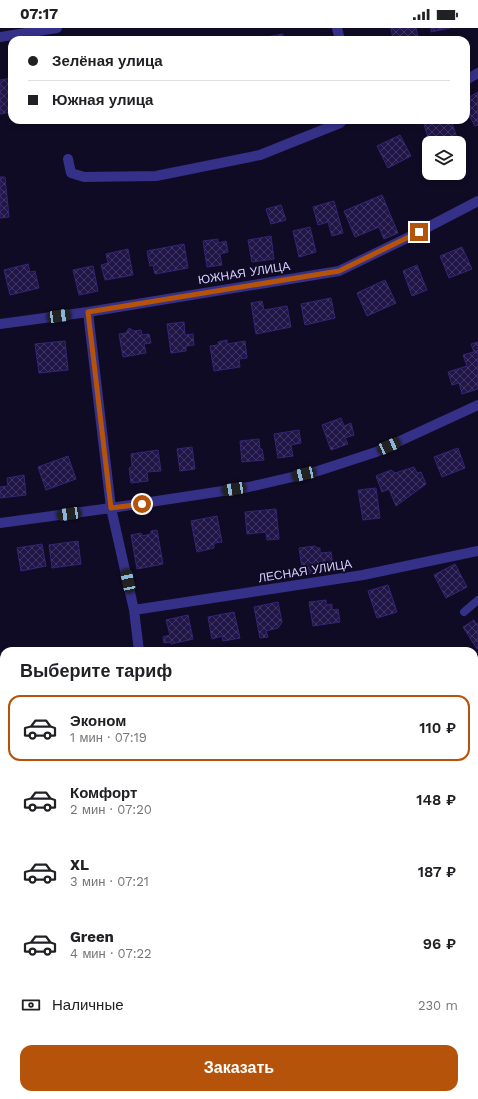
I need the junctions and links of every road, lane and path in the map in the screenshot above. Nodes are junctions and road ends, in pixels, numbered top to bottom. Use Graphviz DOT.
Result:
graph roads {
  1 [pos="57,28"];
  2 [pos="0,37"];
  3 [pos="338,124"];
  4 [pos="68,159"];
  5 [pos="478,201"];
  6 [pos="88,312"];
  7 [pos="0,324"];
  8 [pos="478,405"];
  9 [pos="111,508"];
  10 [pos="0,523"];
  11 [pos="478,550"];
  12 [pos="478,600"];
  13 [pos="134,610"];
  14 [pos="464,612"];
  15 [pos="138,647"];
  1 -- 2 [label="street"];
  3 -- 4 [label="street"];
  5 -- 6 [label="street, ЮЖНАЯ УЛИЦА"];
  6 -- 7 [label="street, ЮЖНАЯ УЛИЦА"];
  6 -- 9 [label="street"];
  8 -- 9 [label="street"];
  9 -- 10 [label="street"];
  9 -- 13 [label="street"];
  11 -- 13 [label="street, ЛЕСНАЯ УЛИЦА"];
  12 -- 14 [label="lane"];
  13 -- 15 [label="street"];
}
